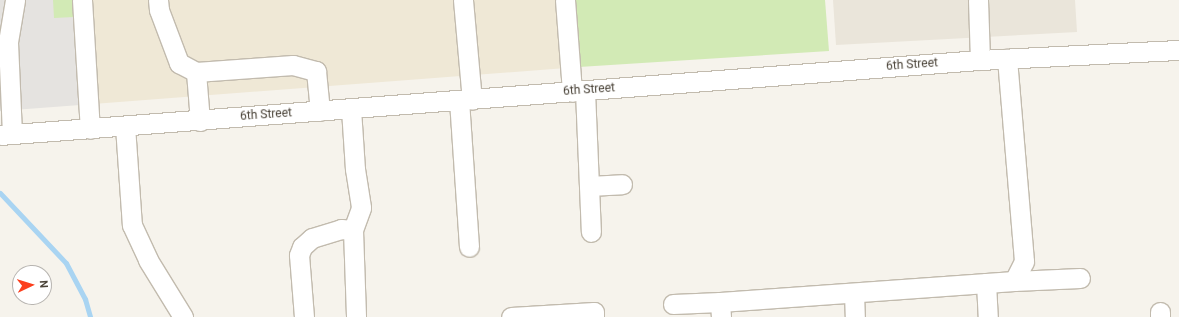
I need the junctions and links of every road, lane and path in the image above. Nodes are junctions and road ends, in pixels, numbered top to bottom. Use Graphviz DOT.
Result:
graph roads {
  1 [pos="15,0"];
  2 [pos="82,0"];
  3 [pos="158,0"];
  4 [pos="463,0"];
  5 [pos="565,0"];
  6 [pos="978,8"];
  7 [pos="1179,50"];
  8 [pos="1008,59"];
  9 [pos="980,60"];
  10 [pos="196,72"];
  11 [pos="578,91"];
  12 [pos="466,100"];
  13 [pos="351,109"];
  14 [pos="320,111"];
  15 [pos="200,121"];
  16 [pos="125,126"];
  17 [pos="90,129"];
  18 [pos="6,135"];
  19 [pos="622,184"];
  20 [pos="589,186"];
  21 [pos="353,230"];
  22 [pos="591,232"];
  23 [pos="469,247"];
  24 [pos="1080,278"];
  25 [pos="1014,281"];
  26 [pos="986,283"];
  27 [pos="854,293"];
  28 [pos="673,304"];
  29 [pos="721,310"];
  30 [pos="183,317"];
  31 [pos="304,317"];
  32 [pos="356,317"];
  33 [pos="511,317"];
  34 [pos="594,317"];
  35 [pos="855,317"];
  36 [pos="988,317"];
  1 -- 18 [label="street"];
  2 -- 17 [label="street"];
  3 -- 10 [label="street"];
  4 -- 12 [label="street"];
  5 -- 11 [label="street"];
  6 -- 9 [label="street"];
  7 -- 8 [label="street, 6th Street"];
  8 -- 9 [label="street, 6th Street"];
  8 -- 25 [label="street"];
  9 -- 11 [label="street, 6th Street"];
  10 -- 14 [label="street"];
  10 -- 15 [label="street"];
  11 -- 12 [label="street, 6th Street"];
  11 -- 20 [label="street"];
  12 -- 13 [label="street, 6th Street"];
  12 -- 23 [label="street"];
  13 -- 14 [label="street, 6th Street"];
  13 -- 21 [label="street"];
  14 -- 15 [label="street, 6th Street"];
  15 -- 16 [label="street, 6th Street"];
  16 -- 17 [label="street, 6th Street"];
  16 -- 30 [label="street"];
  17 -- 18 [label="street, 6th Street"];
  19 -- 20 [label="street"];
  20 -- 22 [label="street"];
  21 -- 31 [label="street"];
  21 -- 32 [label="street"];
  24 -- 25 [label="street"];
  25 -- 26 [label="street"];
  26 -- 27 [label="street"];
  26 -- 36 [label="street"];
  27 -- 29 [label="street"];
  27 -- 35 [label="street"];
  28 -- 29 [label="street"];
  33 -- 34 [label="street"];
}
